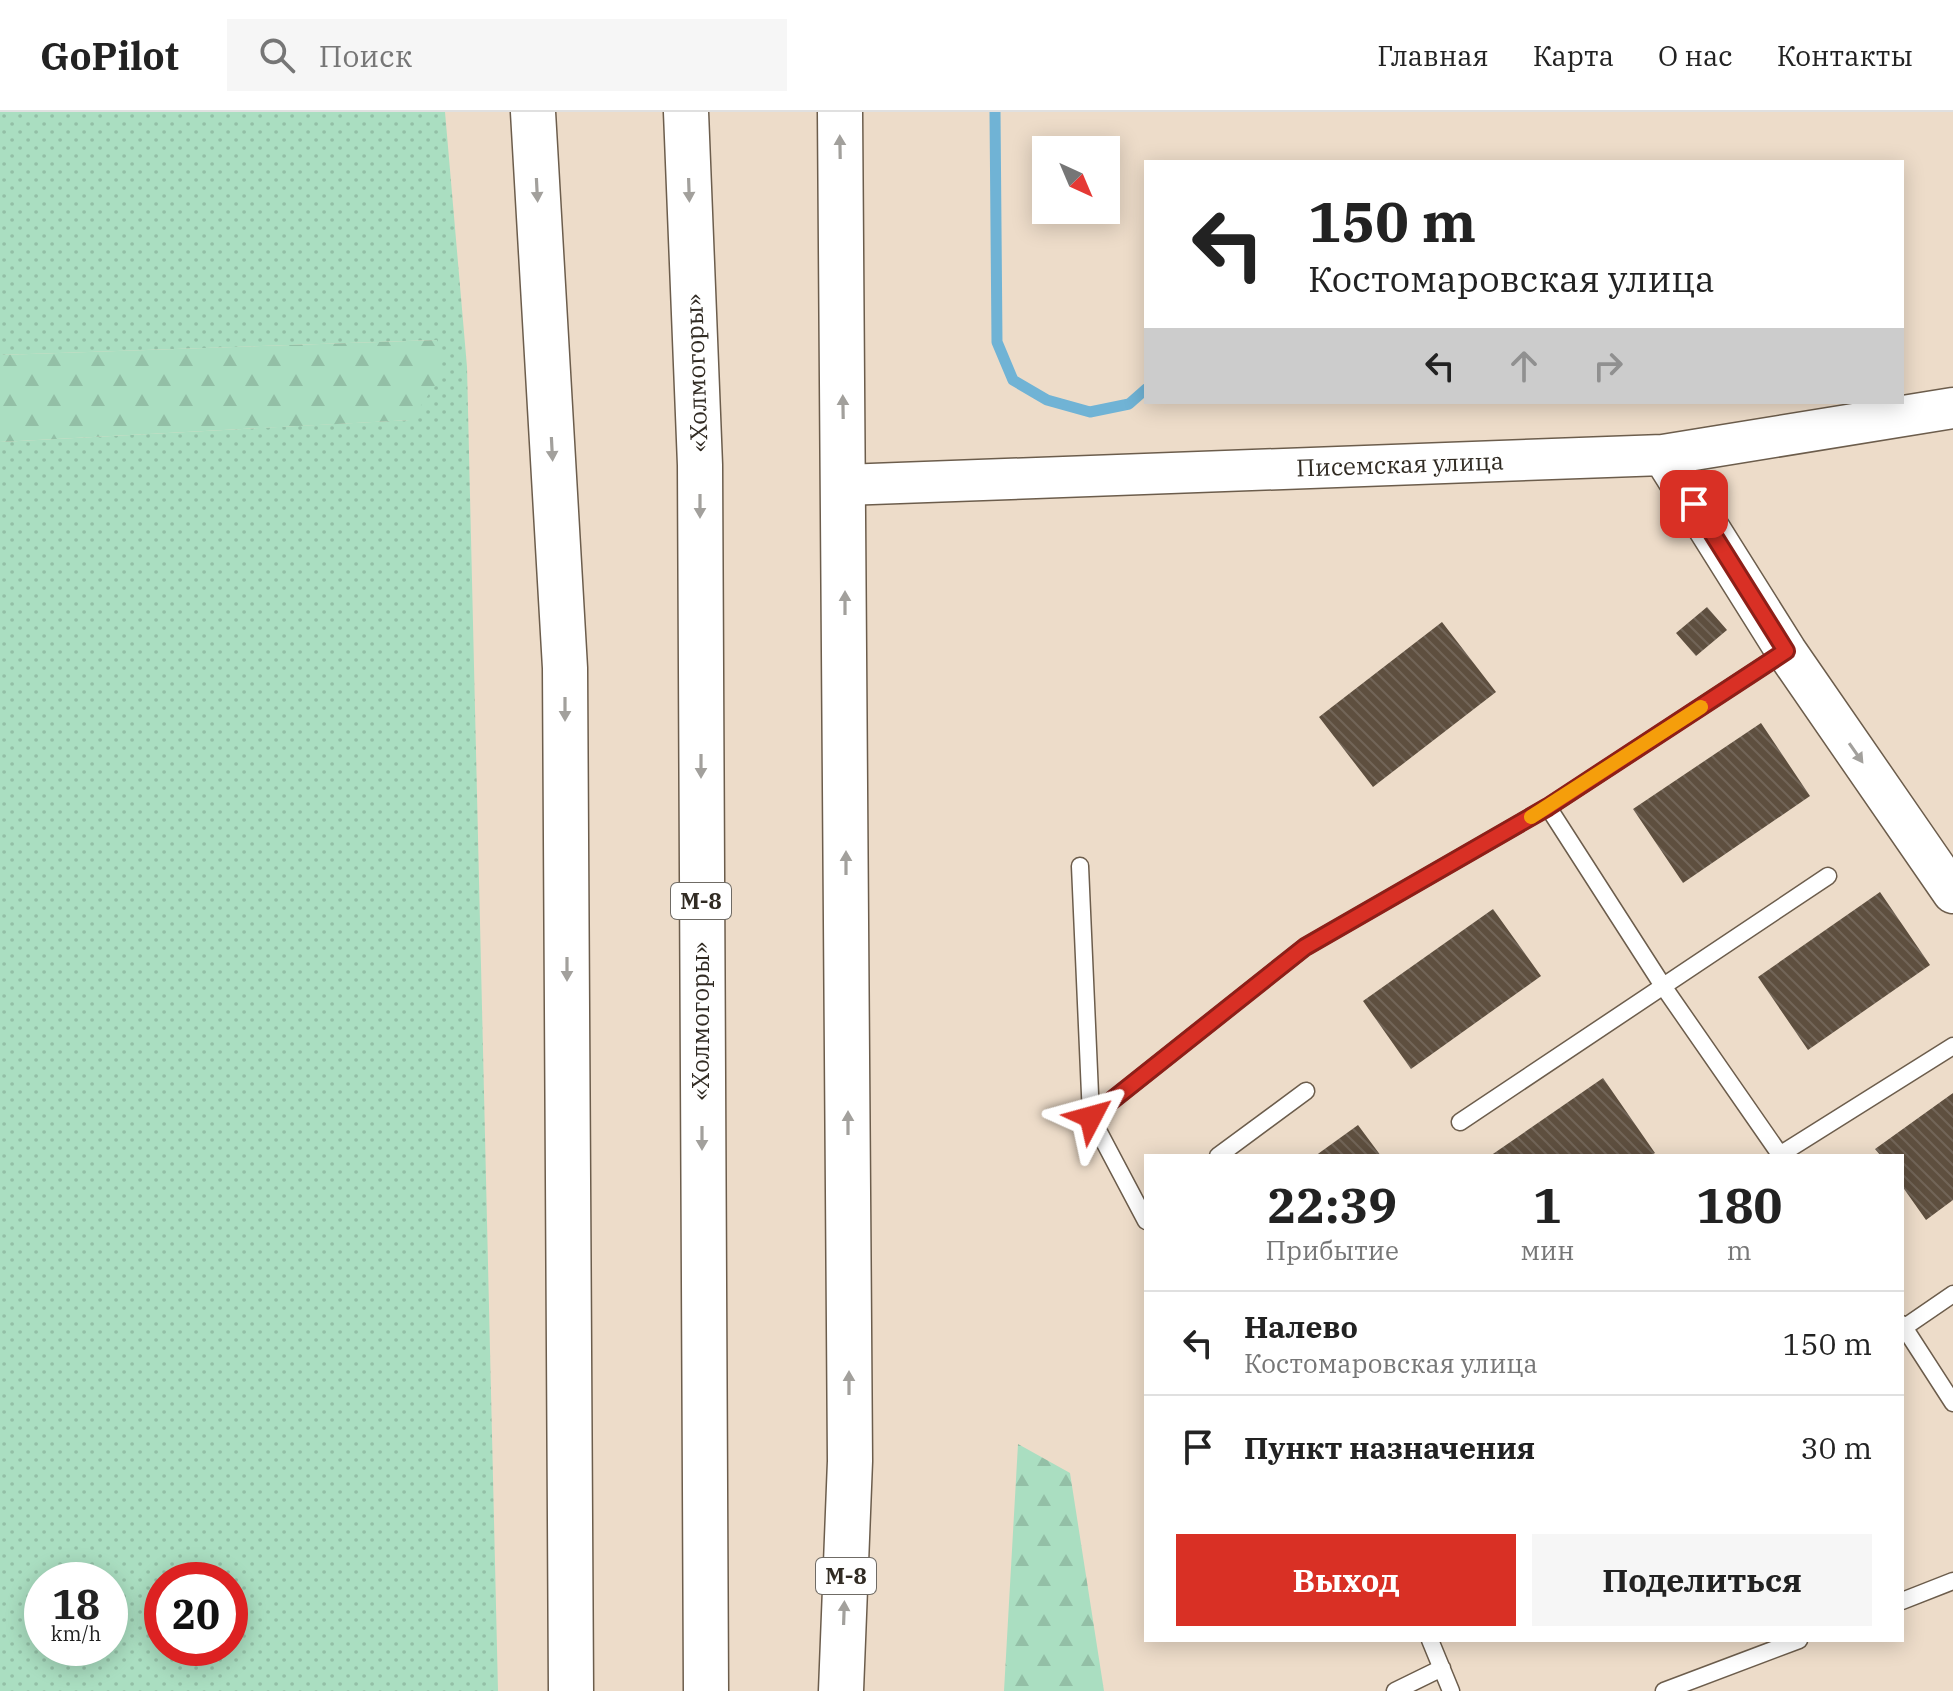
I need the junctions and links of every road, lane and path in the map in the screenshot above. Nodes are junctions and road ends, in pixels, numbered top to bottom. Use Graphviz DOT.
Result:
graph roads {
  1 [pos="533,112"];
  2 [pos="686,112"];
  3 [pos="840,112"];
  4 [pos="1953,408"];
  5 [pos="1663,455"];
  6 [pos="844,485"];
  7 [pos="1786,651"];
  8 [pos="1548,807"];
  9 [pos="1080,866"];
  10 [pos="1828,876"];
  11 [pos="1953,893"];
  12 [pos="1663,986"];
  13 [pos="1953,1046"];
  14 [pos="1306,1091"];
  15 [pos="1091,1117"];
  16 [pos="1460,1122"];
  17 [pos="1221,1154"];
  18 [pos="1779,1154"];
  19 [pos="1783,1154"];
  20 [pos="1144,1215"];
  21 [pos="1953,1294"];
  22 [pos="1904,1326"];
  23 [pos="1904,1329"];
  24 [pos="1953,1403"];
  25 [pos="1953,1581"];
  26 [pos="1904,1600"];
  27 [pos="1431,1642"];
  28 [pos="1794,1642"];
  29 [pos="1442,1668"];
  30 [pos="571,1691"];
  31 [pos="706,1691"];
  32 [pos="841,1691"];
  33 [pos="1395,1691"];
  34 [pos="1451,1691"];
  35 [pos="1664,1691"];
  1 -- 30 [label="main road, one-way"];
  2 -- 31 [label="main road, «Холмогоры» / М-8, one-way"];
  6 -- 3 [label="main road, М-8, one-way"];
  4 -- 5 [label="street, Писемская улица"];
  5 -- 6 [label="street, Писемская улица"];
  5 -- 7 [label="street"];
  32 -- 6 [label="main road, М-8, one-way"];
  7 -- 8 [label="lane"];
  7 -- 11 [label="street, one-way"];
  8 -- 12 [label="lane"];
  8 -- 15 [label="lane"];
  9 -- 15 [label="lane"];
  10 -- 12 [label="lane"];
  12 -- 16 [label="lane"];
  12 -- 18 [label="lane"];
  13 -- 19 [label="lane"];
  14 -- 17 [label="lane"];
  15 -- 20 [label="lane"];
  21 -- 22 [label="lane"];
  23 -- 24 [label="lane"];
  25 -- 26 [label="lane"];
  27 -- 29 [label="lane"];
  28 -- 35 [label="lane"];
  29 -- 33 [label="lane"];
  29 -- 34 [label="lane"];
}
